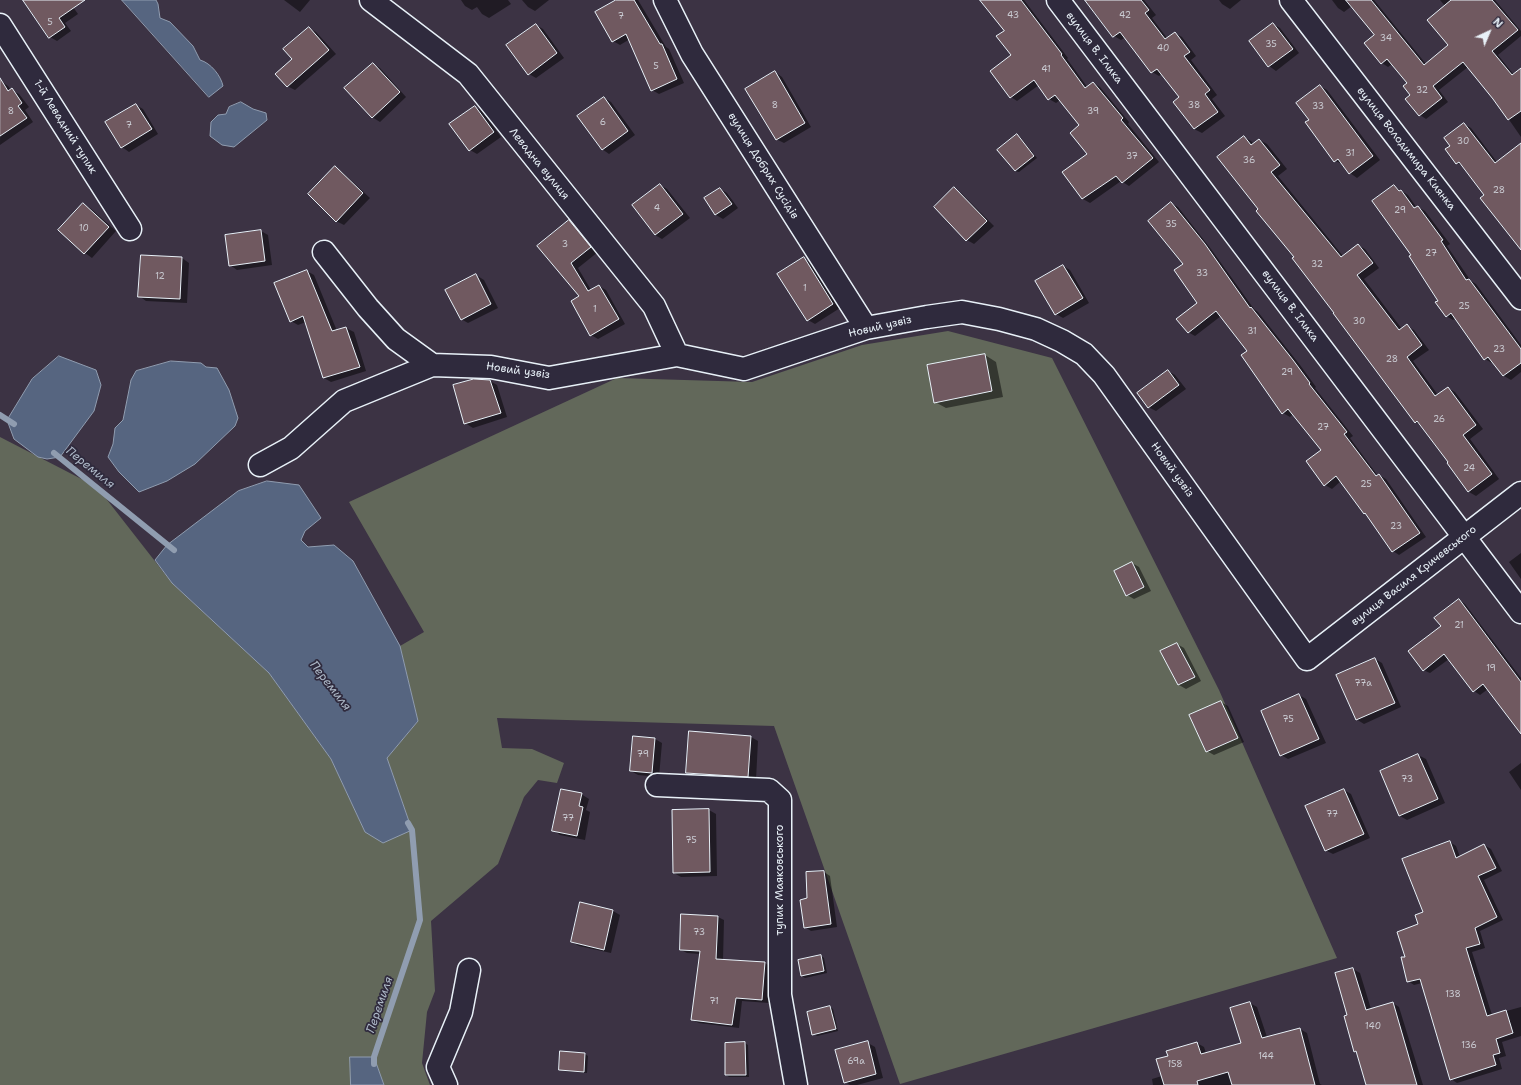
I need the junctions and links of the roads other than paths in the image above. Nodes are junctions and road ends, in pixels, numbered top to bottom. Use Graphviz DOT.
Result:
graph roads {
  1 [pos="371,0"];
  2 [pos="665,0"];
  3 [pos="1058,0"];
  4 [pos="1291,0"];
  5 [pos="0,25"];
  6 [pos="130,229"];
  7 [pos="324,252"];
  8 [pos="1521,298"];
  9 [pos="866,328"];
  10 [pos="677,355"];
  11 [pos="432,364"];
  12 [pos="260,465"];
  13 [pos="1521,493"];
  14 [pos="1464,536"];
  15 [pos="1521,612"];
  16 [pos="1307,659"];
  17 [pos="657,785"];
  18 [pos="469,970"];
  19 [pos="446,1085"];
  20 [pos="796,1085"];
  1 -- 10 [label="street, Левадна вулиця"];
  2 -- 9 [label="street, вулиця Добрих Сусідів"];
  3 -- 14 [label="street, вулиця В. Ілика"];
  4 -- 8 [label="street, вулиця Володимира Киянка"];
  5 -- 6 [label="street, 1-й Левадний тупик"];
  7 -- 11 [label="street"];
  9 -- 10 [label="street, Новий узвіз"];
  9 -- 16 [label="street, Новий узвіз"];
  10 -- 11 [label="street, Новий узвіз"];
  11 -- 12 [label="street"];
  13 -- 14 [label="street, вулиця Василя Кричевського"];
  14 -- 15 [label="street, вулиця В. Ілика"];
  14 -- 16 [label="street, вулиця Василя Кричевського"];
  17 -- 20 [label="street, тупик Маяковського"];
  18 -- 19 [label="street"];
}
